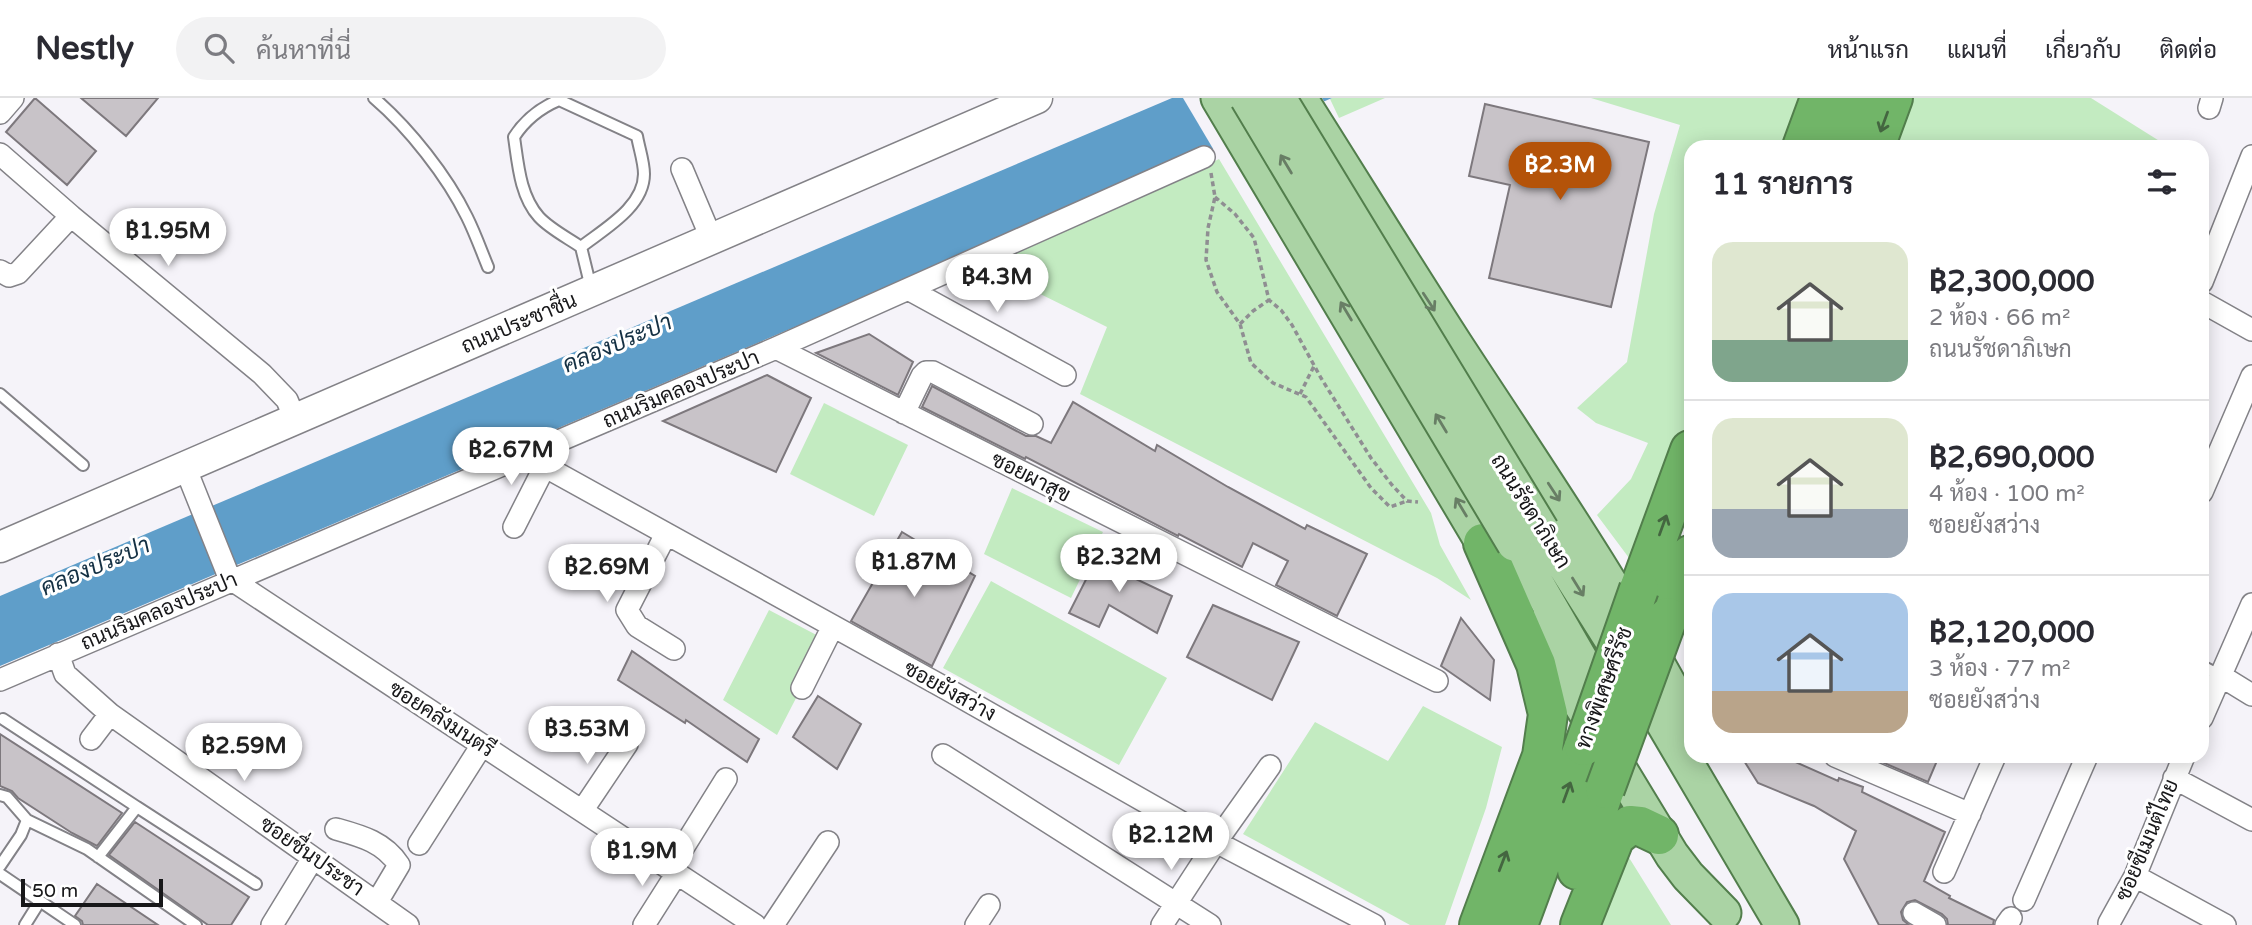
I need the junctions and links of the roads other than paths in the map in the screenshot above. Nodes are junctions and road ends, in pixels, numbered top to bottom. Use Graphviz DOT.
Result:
graph roads {
  1 [pos="13,98"];
  2 [pos="374,98"];
  3 [pos="1037,98"];
  4 [pos="1218,98"];
  5 [pos="1247,98"];
  6 [pos="1279,98"];
  7 [pos="1820,98"];
  8 [pos="1857,98"];
  9 [pos="1893,98"];
  10 [pos="1307,109"];
  11 [pos="0,113"];
  12 [pos="1805,140"];
  13 [pos="1842,140"];
  14 [pos="1878,140"];
  15 [pos="0,154"];
  16 [pos="2252,156"];
  17 [pos="1204,157"];
  18 [pos="682,169"];
  19 [pos="1372,214"];
  20 [pos="71,216"];
  21 [pos="712,240"];
  22 [pos="581,247"];
  23 [pos="1315,260"];
  24 [pos="2209,264"];
  25 [pos="488,267"];
  26 [pos="0,271"];
  27 [pos="908,289"];
  28 [pos="592,292"];
  29 [pos="2209,306"];
  30 [pos="2252,330"];
  31 [pos="776,348"];
  32 [pos="1065,375"];
  33 [pos="2252,376"];
  34 [pos="0,394"];
  35 [pos="904,413"];
  36 [pos="295,419"];
  37 [pos="1032,424"];
  38 [pos="526,456"];
  39 [pos="83,465"];
  40 [pos="545,467"];
  41 [pos="1684,467"];
  42 [pos="2209,476"];
  43 [pos="190,480"];
  44 [pos="514,527"];
  45 [pos="666,534"];
  46 [pos="1513,539"];
  47 [pos="0,547"];
  48 [pos="1684,572"];
  49 [pos="230,576"];
  50 [pos="2252,604"];
  51 [pos="833,626"];
  52 [pos="674,649"];
  53 [pos="58,654"];
  54 [pos="2209,670"];
  55 [pos="2221,676"];
  56 [pos="0,680"];
  57 [pos="1437,681"];
  58 [pos="802,688"];
  59 [pos="2252,695"];
  60 [pos="2209,703"];
  61 [pos="1684,712"];
  62 [pos="110,713"];
  63 [pos="3,719"];
  64 [pos="91,739"];
  65 [pos="627,744"];
  66 [pos="482,746"];
  67 [pos="943,755"];
  68 [pos="1684,758"];
  69 [pos="1687,763"];
  70 [pos="1712,763"];
  71 [pos="1851,763"];
  72 [pos="1991,763"];
  73 [pos="2084,763"];
  74 [pos="2181,763"];
  75 [pos="1270,766"];
  76 [pos="2174,778"];
  77 [pos="726,779"];
  78 [pos="0,795"];
  79 [pos="137,807"];
  80 [pos="582,811"];
  81 [pos="1970,814"];
  82 [pos="27,820"];
  83 [pos="2252,820"];
  84 [pos="336,829"];
  85 [pos="1659,835"];
  86 [pos="828,842"];
  87 [pos="1216,842"];
  88 [pos="419,844"];
  89 [pos="98,857"];
  90 [pos="313,858"];
  91 [pos="0,866"];
  92 [pos="673,871"];
  93 [pos="1944,872"];
  94 [pos="0,874"];
  95 [pos="2135,876"];
  96 [pos="256,884"];
  97 [pos="2024,900"];
  98 [pos="40,901"];
  99 [pos="377,902"];
  100 [pos="1177,902"];
  101 [pos="989,905"];
  102 [pos="1914,913"];
  103 [pos="1727,919"];
  104 [pos="2109,923"];
  105 [pos="25,925"];
  106 [pos="75,925"];
  107 [pos="196,925"];
  108 [pos="272,925"];
  109 [pos="408,925"];
  110 [pos="644,925"];
  111 [pos="755,925"];
  112 [pos="773,925"];
  113 [pos="976,925"];
  114 [pos="1161,925"];
  115 [pos="1210,925"];
  116 [pos="1374,925"];
  117 [pos="1479,925"];
  118 [pos="1518,925"];
  119 [pos="1557,925"];
  120 [pos="1580,925"];
  121 [pos="1784,925"];
  122 [pos="1935,925"];
  123 [pos="2225,925"];
  1 -- 11 [label="street"];
  2 -- 25 [label="lane"];
  3 -- 21 [label="main road, ถนนประชาชื่น"];
  4 -- 23 [label="main road, ถนนรัชดาภิเษก"];
  46 -- 5 [label="main road, ถนนรัชดาภิเษก, one-way, bridge"];
  6 -- 46 [label="main road, ถนนรัชดาภิเษก, bridge"];
  7 -- 12 [label="highway"];
  8 -- 13 [label="highway"];
  9 -- 14 [label="highway, one-way"];
  10 -- 19 [label="main road, ถนนรัชดาภิเษก"];
  15 -- 20 [label="street"];
  16 -- 24 [label="street"];
  17 -- 27 [label="street, ถนนริมคลองประปา"];
  18 -- 21 [label="street"];
  19 -- 23 [label="main road"];
  19 -- 61 [label="main road, ถนนรัชดาภิเษก, one-way"];
  20 -- 26 [label="street"];
  20 -- 36 [label="street"];
  21 -- 28 [label="main road, ถนนประชาชื่น"];
  22 -- 22 [label="lane"];
  22 -- 28 [label="lane"];
  46 -- 23 [label="main road, ถนนรัชดาภิเษก, one-way"];
  27 -- 31 [label="street, ถนนริมคลองประปา"];
  27 -- 32 [label="street"];
  28 -- 36 [label="main road, ถนนประชาชื่น"];
  29 -- 30 [label="street"];
  31 -- 35 [label="street, ซอยผาสุข"];
  31 -- 38 [label="street, ถนนริมคลองประปา"];
  33 -- 42 [label="street"];
  34 -- 39 [label="lane"];
  35 -- 37 [label="street"];
  35 -- 57 [label="street, ซอยผาสุข"];
  36 -- 43 [label="main road, ถนนประชาชื่น"];
  38 -- 40 [label="street, ซอยยังสว่าง"];
  38 -- 49 [label="street, ถนนริมคลองประปา"];
  40 -- 44 [label="street"];
  40 -- 45 [label="street, ซอยยังสว่าง"];
  118 -- 41 [label="highway, ทางพิเศษศรีรัช, one-way, bridge"];
  43 -- 47 [label="main road, ถนนประชาชื่น"];
  43 -- 49 [label="street"];
  45 -- 51 [label="street, ซอยยังสว่าง"];
  45 -- 52 [label="street"];
  46 -- 68 [label="main road, ถนนรัชดาภิเษก, one-way"];
  46 -- 85 [label="main road, ถนนรัชดาภิเษก"];
  46 -- 103 [label="main road, ถนนรัชดาภิเษก"];
  117 -- 46 [label="highway, one-way"];
  48 -- 119 [label="highway, ทางพิเศษศรีรัช, bridge"];
  49 -- 53 [label="street, ถนนริมคลองประปา"];
  49 -- 66 [label="street, ซอยคลังมนตรี"];
  50 -- 55 [label="street"];
  51 -- 58 [label="street"];
  51 -- 87 [label="street, ซอยยังสว่าง"];
  53 -- 56 [label="street, ถนนริมคลองประปา"];
  53 -- 62 [label="street, ซอยชื่นประชา"];
  54 -- 55 [label="lane"];
  55 -- 59 [label="street"];
  55 -- 60 [label="street"];
  62 -- 64 [label="street"];
  62 -- 90 [label="street, ซอยชื่นประชา"];
  63 -- 79 [label="lane"];
  65 -- 80 [label="street"];
  66 -- 80 [label="street, ซอยคลังมนตรี"];
  66 -- 88 [label="street"];
  67 -- 100 [label="street"];
  69 -- 121 [label="main road, ถนนรัชดาภิเษก, one-way"];
  70 -- 121 [label="main road, ถนนรัชดาภิเษก"];
  71 -- 81 [label="street"];
  72 -- 81 [label="street"];
  73 -- 97 [label="street"];
  74 -- 76 [label="street, ซอยซีเมนต์ไทย"];
  75 -- 87 [label="street"];
  76 -- 83 [label="street"];
  76 -- 95 [label="street, ซอยซีเมนต์ไทย"];
  77 -- 92 [label="street"];
  78 -- 82 [label="lane"];
  79 -- 89 [label="lane"];
  79 -- 96 [label="lane"];
  80 -- 92 [label="street, ซอยคลังมนตรี"];
  81 -- 93 [label="street"];
  82 -- 89 [label="lane"];
  82 -- 91 [label="lane"];
  84 -- 99 [label="street"];
  85 -- 103 [label="main road, ถนนรัชดาภิเษก"];
  85 -- 120 [label="highway"];
  86 -- 112 [label="street"];
  87 -- 100 [label="street"];
  87 -- 116 [label="street, ซอยยังสว่าง"];
  89 -- 107 [label="lane"];
  90 -- 99 [label="street, ซอยชื่นประชา"];
  90 -- 108 [label="street"];
  92 -- 110 [label="street"];
  92 -- 111 [label="street, ซอยคลังมนตรี"];
  94 -- 98 [label="lane"];
  95 -- 104 [label="street, ซอยซีเมนต์ไทย"];
  95 -- 123 [label="street"];
  98 -- 105 [label="lane"];
  98 -- 106 [label="lane"];
  99 -- 109 [label="street, ซอยชื่นประชา"];
  100 -- 114 [label="street"];
  100 -- 115 [label="street"];
  101 -- 113 [label="street"];
  102 -- 122 [label="street"];
}
